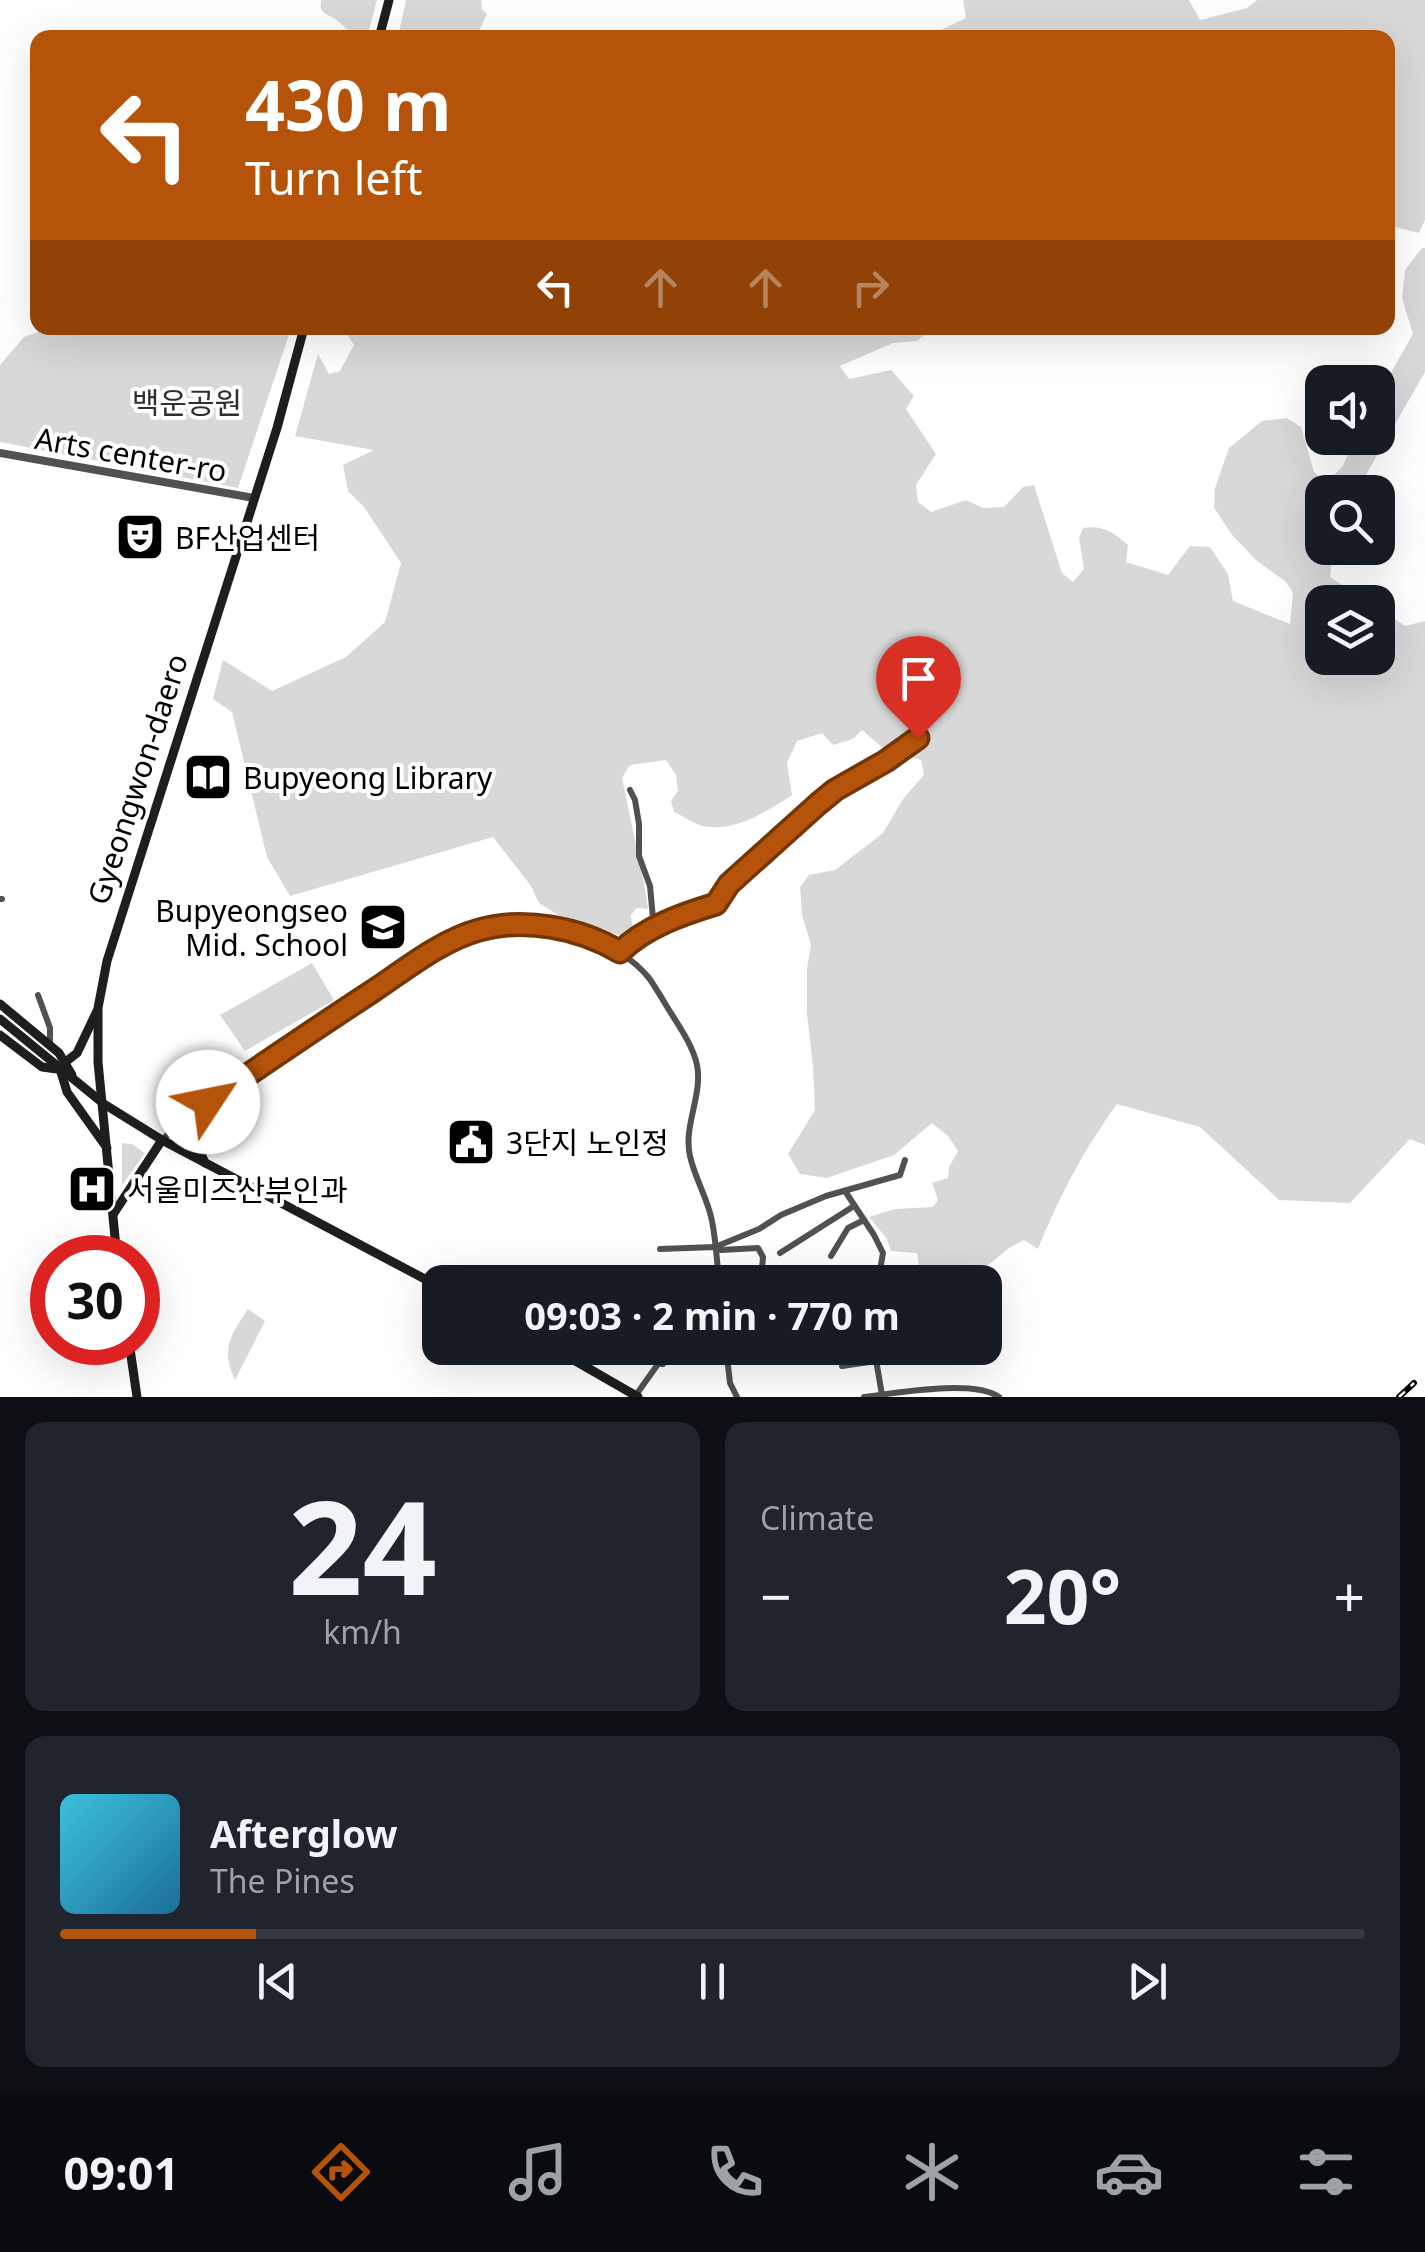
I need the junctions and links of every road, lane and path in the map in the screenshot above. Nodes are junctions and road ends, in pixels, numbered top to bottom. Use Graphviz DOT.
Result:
graph roads {
  1 [pos="389,0"];
  2 [pos="381,30"];
  3 [pos="302,335"];
  4 [pos="0,453"];
  5 [pos="254,498"];
  6 [pos="918,738"];
  7 [pos="630,790"];
  8 [pos="654,928"];
  9 [pos="620,952"];
  10 [pos="38,995"];
  11 [pos="0,1004"];
  12 [pos="98,1008"];
  13 [pos="0,1019"];
  14 [pos="0,1035"];
  15 [pos="54,1049"];
  16 [pos="60,1066"];
  17 [pos="208,1102"];
  18 [pos="104,1104"];
  19 [pos="162,1140"];
  20 [pos="108,1150"];
  21 [pos="904,1160"];
  22 [pos="206,1165"];
  23 [pos="845,1191"];
  24 [pos="854,1206"];
  25 [pos="114,1213"];
  26 [pos="864,1220"];
  27 [pos="115,1235"];
  28 [pos="715,1247"];
  29 [pos="660,1249"];
  30 [pos="780,1253"];
  31 [pos="831,1256"];
  32 [pos="717,1265"];
  33 [pos="762,1265"];
  34 [pos="881,1265"];
  35 [pos="422,1279"];
  36 [pos="132,1365"];
  37 [pos="583,1365"];
  38 [pos="657,1365"];
  39 [pos="728,1365"];
  40 [pos="849,1365"];
  41 [pos="877,1365"];
  42 [pos="842,1366"];
  43 [pos="882,1395"];
  44 [pos="637,1396"];
  45 [pos="137,1397"];
  46 [pos="738,1397"];
  47 [pos="864,1397"];
  48 [pos="998,1397"];
  1 -- 2 [label="main road"];
  3 -- 5 [label="main road, Gyeongwon-daero"];
  4 -- 5 [label="street, Arts center-ro"];
  5 -- 12 [label="main road, Gyeongwon-daero"];
  6 -- 8 [label="street"];
  7 -- 8 [label="street"];
  8 -- 9 [label="street"];
  9 -- 17 [label="street"];
  9 -- 28 [label="street"];
  10 -- 15 [label="street"];
  11 -- 15 [label="main road"];
  12 -- 15 [label="main road"];
  12 -- 16 [label="main road"];
  12 -- 18 [label="main road, Gyeongwon-daero"];
  13 -- 16 [label="main road"];
  14 -- 16 [label="main road"];
  15 -- 16 [label="main road"];
  16 -- 18 [label="main road"];
  16 -- 20 [label="main road"];
  17 -- 19 [label="street"];
  17 -- 22 [label="main road"];
  18 -- 19 [label="main road"];
  18 -- 20 [label="main road, Gyeongwon-daero"];
  19 -- 22 [label="main road"];
  19 -- 25 [label="main road"];
  20 -- 25 [label="main road, Gyeongwon-daero"];
  21 -- 23 [label="street"];
  22 -- 35 [label="main road"];
  23 -- 24 [label="street"];
  23 -- 28 [label="street"];
  24 -- 26 [label="street"];
  24 -- 30 [label="street"];
  25 -- 27 [label="main road, Gyeongwon-daero"];
  26 -- 31 [label="street"];
  26 -- 34 [label="street"];
  28 -- 29 [label="street"];
  28 -- 32 [label="street"];
  28 -- 33 [label="street"];
  36 -- 45 [label="main road"];
  37 -- 44 [label="main road"];
  38 -- 44 [label="street"];
  39 -- 46 [label="street"];
  40 -- 42 [label="street"];
  41 -- 43 [label="street"];
  43 -- 47 [label="street"];
  43 -- 48 [label="street"];
}
